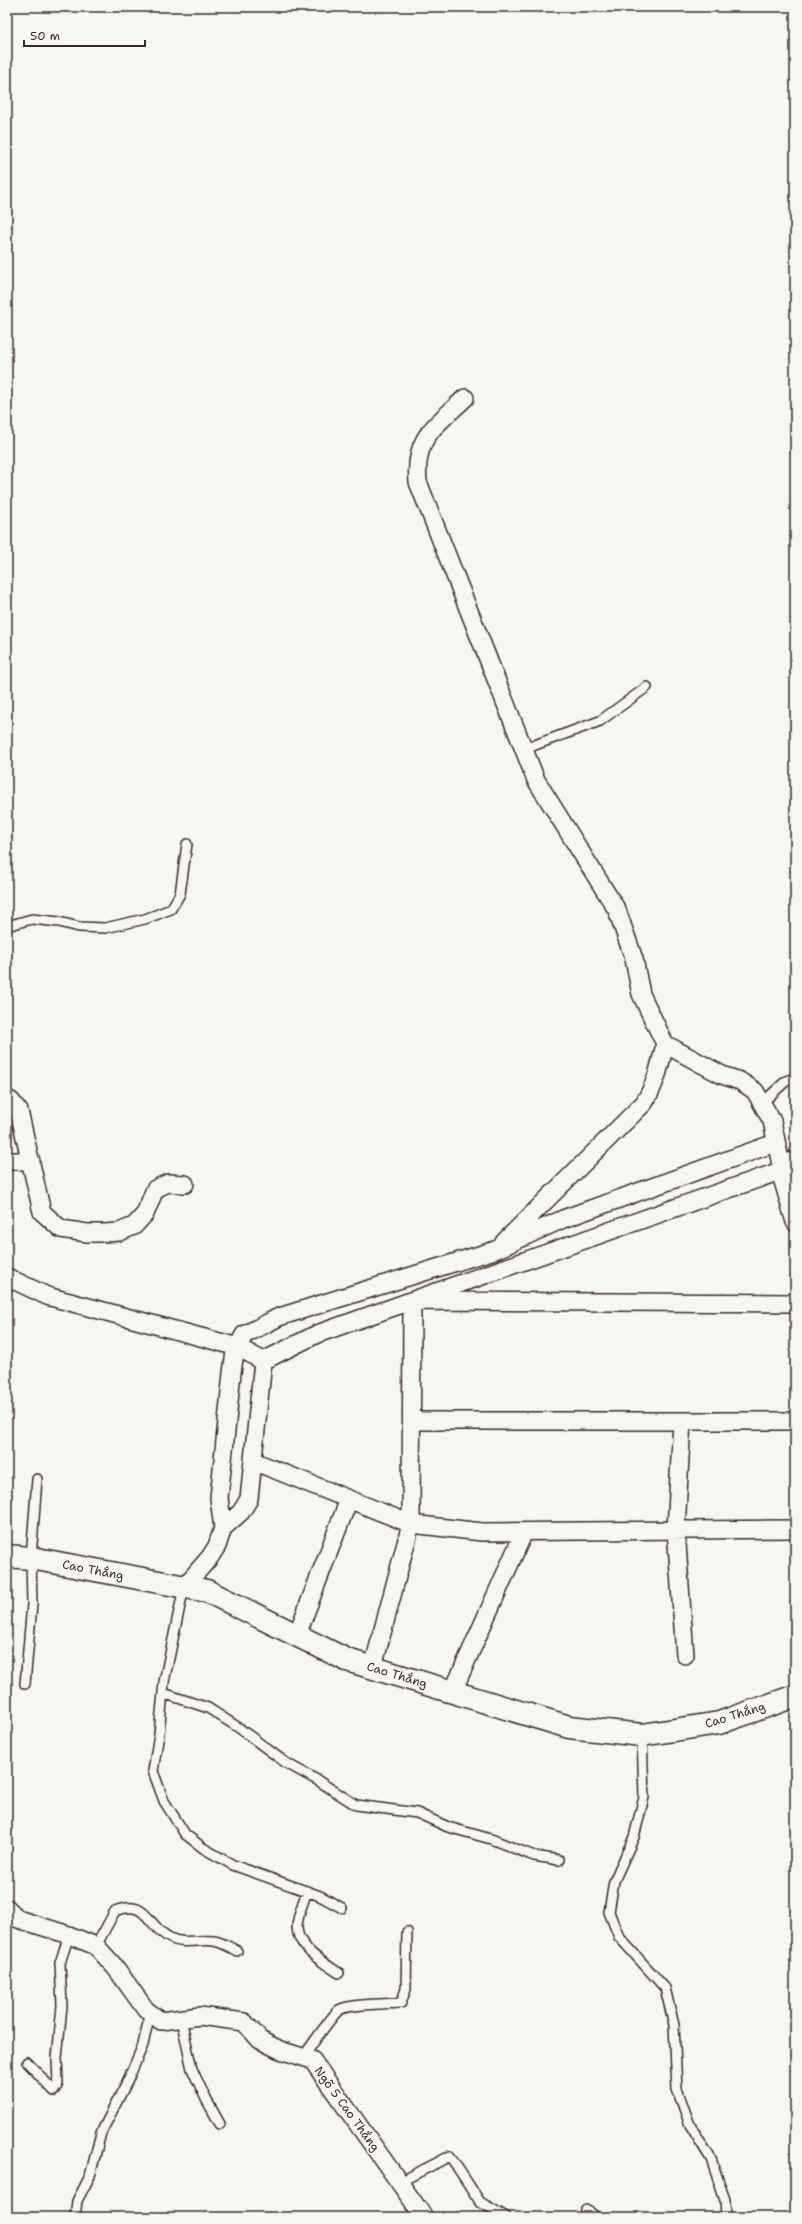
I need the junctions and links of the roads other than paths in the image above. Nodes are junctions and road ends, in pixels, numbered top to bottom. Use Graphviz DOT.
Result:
graph roads {
  1 [pos="465,398"];
  2 [pos="647,687"];
  3 [pos="524,749"];
  4 [pos="187,844"];
  5 [pos="7,926"];
  6 [pos="665,1044"];
  7 [pos="795,1078"];
  8 [pos="7,1099"];
  9 [pos="763,1102"];
  10 [pos="775,1143"];
  11 [pos="7,1161"];
  12 [pos="31,1161"];
  13 [pos="786,1165"];
  14 [pos="185,1184"];
  15 [pos="795,1222"];
  16 [pos="495,1250"];
  17 [pos="7,1277"];
  18 [pos="412,1301"];
  19 [pos="795,1303"];
  20 [pos="238,1347"];
  21 [pos="263,1361"];
  22 [pos="412,1421"];
  23 [pos="682,1421"];
  24 [pos="795,1421"];
  25 [pos="253,1461"];
  26 [pos="37,1479"];
  27 [pos="348,1499"];
  28 [pos="411,1524"];
  29 [pos="223,1528"];
  30 [pos="795,1529"];
  31 [pos="676,1530"];
  32 [pos="524,1532"];
  33 [pos="7,1556"];
  34 [pos="32,1558"];
  35 [pos="184,1587"];
  36 [pos="297,1635"];
  37 [pos="685,1655"];
  38 [pos="373,1667"];
  39 [pos="25,1684"];
  40 [pos="454,1691"];
  41 [pos="163,1693"];
  42 [pos="795,1696"];
  43 [pos="642,1735"];
  44 [pos="559,1860"];
  45 [pos="307,1891"];
  46 [pos="7,1908"];
  47 [pos="342,1908"];
  48 [pos="407,1932"];
  49 [pos="69,1935"];
  50 [pos="96,1946"];
  51 [pos="236,1950"];
  52 [pos="339,1973"];
  53 [pos="150,2013"];
  54 [pos="181,2019"];
  55 [pos="302,2057"];
  56 [pos="27,2062"];
  57 [pos="220,2124"];
  58 [pos="400,2182"];
  59 [pos="586,2210"];
  60 [pos="493,2214"];
  61 [pos="75,2217"];
  62 [pos="424,2217"];
  63 [pos="506,2217"];
  64 [pos="597,2217"];
  65 [pos="726,2217"];
  1 -- 3 [label="street"];
  2 -- 3 [label="lane"];
  3 -- 6 [label="street"];
  4 -- 5 [label="lane"];
  6 -- 9 [label="street"];
  6 -- 16 [label="street"];
  7 -- 9 [label="lane"];
  8 -- 12 [label="street"];
  9 -- 10 [label="street"];
  10 -- 13 [label="street"];
  10 -- 16 [label="street"];
  11 -- 12 [label="street"];
  12 -- 14 [label="street"];
  13 -- 15 [label="street"];
  13 -- 18 [label="street"];
  16 -- 20 [label="street"];
  17 -- 20 [label="street"];
  18 -- 19 [label="street"];
  18 -- 21 [label="street"];
  18 -- 22 [label="street"];
  20 -- 21 [label="street"];
  20 -- 29 [label="street"];
  21 -- 25 [label="street"];
  22 -- 23 [label="street"];
  22 -- 28 [label="street"];
  23 -- 24 [label="street"];
  23 -- 31 [label="street"];
  25 -- 27 [label="street"];
  25 -- 29 [label="street"];
  26 -- 34 [label="lane"];
  27 -- 28 [label="street"];
  27 -- 36 [label="street"];
  28 -- 32 [label="street"];
  28 -- 38 [label="street"];
  29 -- 35 [label="street"];
  30 -- 31 [label="street"];
  31 -- 32 [label="street"];
  31 -- 37 [label="street"];
  32 -- 40 [label="street"];
  33 -- 34 [label="main road, Cao Thắng"];
  34 -- 35 [label="main road, Cao Thắng"];
  34 -- 39 [label="lane"];
  35 -- 36 [label="main road, Cao Thắng"];
  35 -- 41 [label="lane"];
  36 -- 38 [label="main road, Cao Thắng"];
  38 -- 40 [label="main road, Cao Thắng"];
  40 -- 43 [label="main road, Cao Thắng"];
  41 -- 44 [label="lane"];
  41 -- 45 [label="lane"];
  42 -- 43 [label="main road, Cao Thắng"];
  43 -- 65 [label="lane"];
  45 -- 47 [label="lane"];
  45 -- 52 [label="lane"];
  46 -- 49 [label="street, Ngõ 5 Cao Thắng"];
  48 -- 55 [label="lane"];
  49 -- 50 [label="street, Ngõ 5 Cao Thắng"];
  49 -- 56 [label="lane"];
  50 -- 51 [label="lane"];
  50 -- 53 [label="street, Ngõ 5 Cao Thắng"];
  53 -- 54 [label="street, Ngõ 5 Cao Thắng"];
  53 -- 61 [label="lane"];
  54 -- 55 [label="street, Ngõ 5 Cao Thắng"];
  54 -- 57 [label="lane"];
  55 -- 58 [label="street, Ngõ 5 Cao Thắng"];
  58 -- 60 [label="lane"];
  58 -- 62 [label="street, Ngõ 5 Cao Thắng"];
  59 -- 64 [label="lane"];
  60 -- 63 [label="lane"];
}
